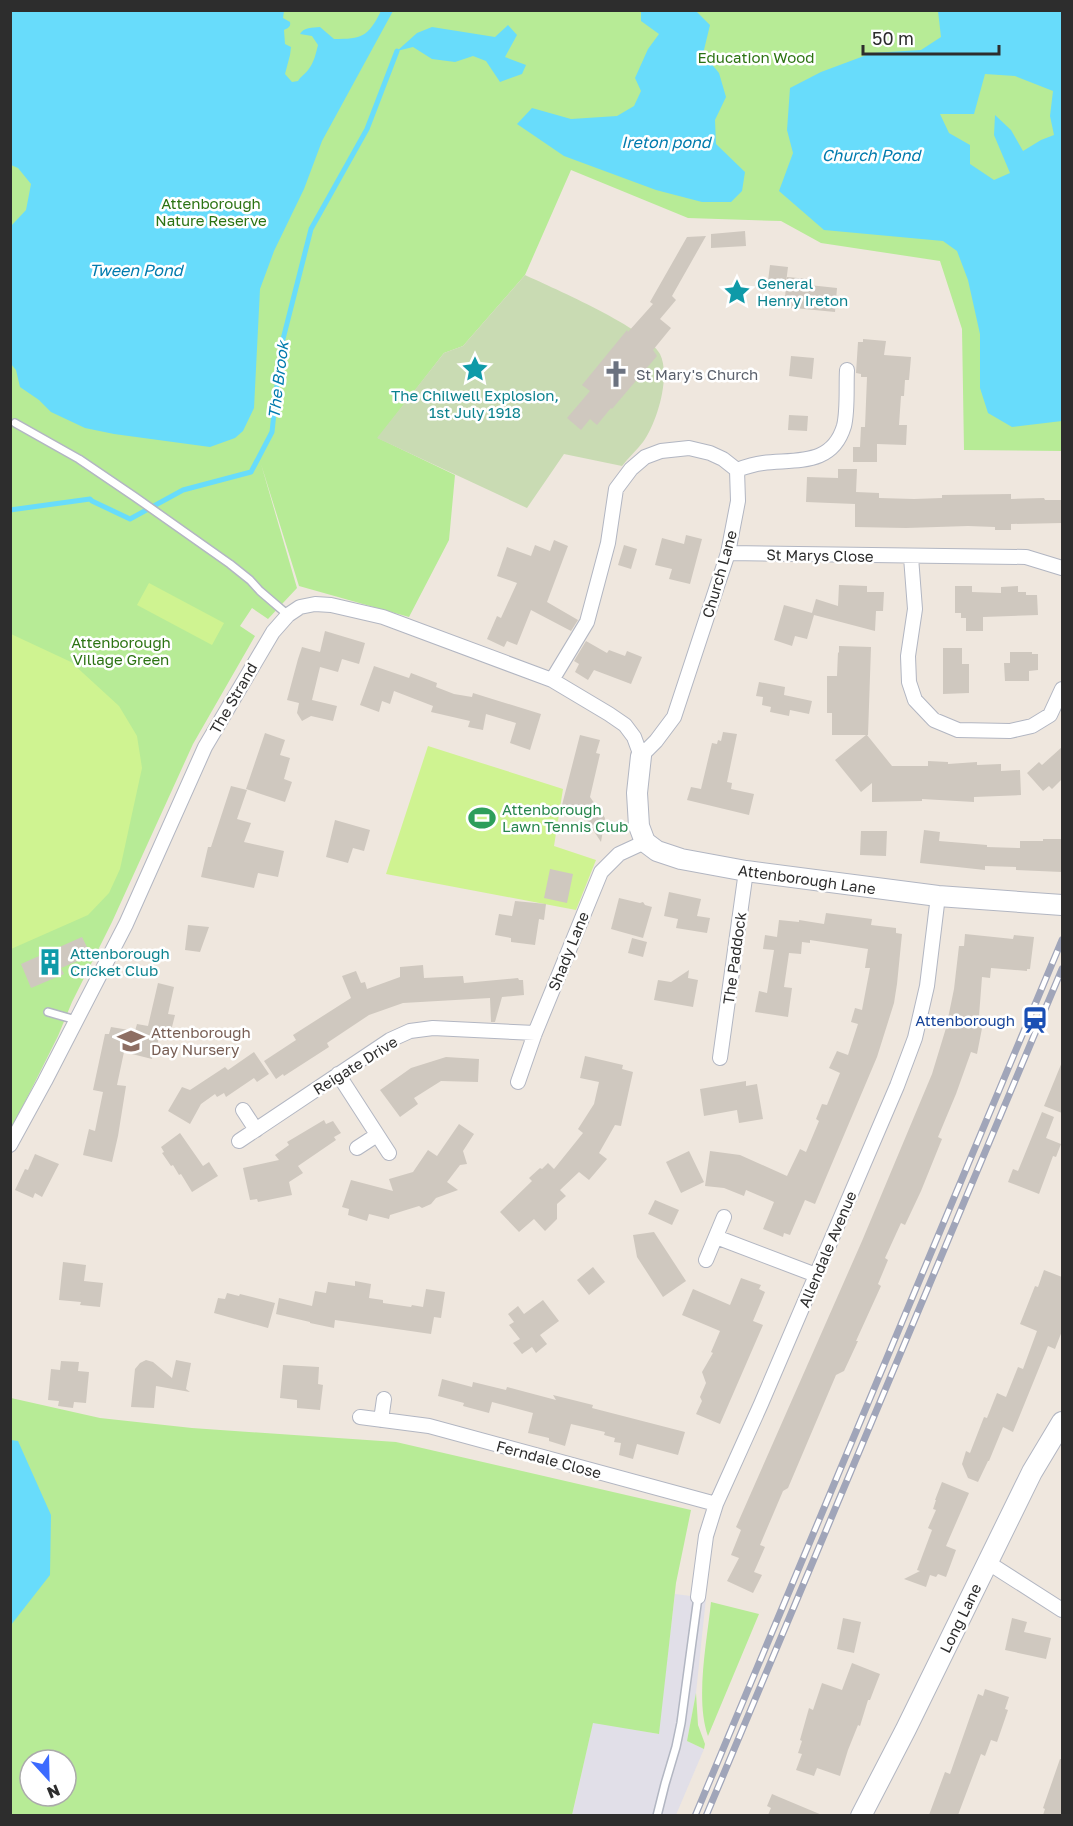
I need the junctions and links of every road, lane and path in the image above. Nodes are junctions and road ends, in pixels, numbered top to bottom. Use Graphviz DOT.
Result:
graph roads {
  1 [pos="847,370"];
  2 [pos="15,423"];
  3 [pos="737,470"];
  4 [pos="729,553"];
  5 [pos="911,556"];
  6 [pos="1062,568"];
  7 [pos="288,615"];
  8 [pos="552,680"];
  9 [pos="1062,689"];
  10 [pos="641,756"];
  11 [pos="645,842"];
  12 [pos="746,871"];
  13 [pos="938,896"];
  14 [pos="1062,905"];
  15 [pos="48,1012"];
  16 [pos="76,1020"];
  17 [pos="535,1033"];
  18 [pos="716,1048"];
  19 [pos="338,1074"];
  20 [pos="518,1082"];
  21 [pos="243,1110"];
  22 [pos="256,1130"];
  23 [pos="378,1135"];
  24 [pos="239,1141"];
  25 [pos="10,1145"];
  26 [pos="357,1149"];
  27 [pos="389,1153"];
  28 [pos="724,1217"];
  29 [pos="716,1237"];
  30 [pos="706,1260"];
  31 [pos="816,1275"];
  32 [pos="384,1399"];
  33 [pos="360,1417"];
  34 [pos="381,1419"];
  35 [pos="1062,1422"];
  36 [pos="716,1504"];
  37 [pos="987,1562"];
  38 [pos="698,1597"];
  39 [pos="1062,1610"];
  40 [pos="657,1815"];
  41 [pos="861,1815"];
  1 -- 3 [label="street"];
  2 -- 7 [label="lane"];
  3 -- 4 [label="street, Church Lane"];
  3 -- 8 [label="street"];
  4 -- 5 [label="street, St Marys Close"];
  4 -- 10 [label="street, Church Lane"];
  5 -- 6 [label="street, St Marys Close"];
  5 -- 9 [label="street"];
  7 -- 8 [label="street, The Strand"];
  7 -- 16 [label="street, The Strand"];
  8 -- 10 [label="street, The Strand"];
  10 -- 11 [label="street"];
  11 -- 12 [label="street, Attenborough Lane"];
  11 -- 17 [label="street, Shady Lane"];
  12 -- 13 [label="street, Attenborough Lane"];
  12 -- 18 [label="street, The Paddock"];
  13 -- 14 [label="street, Attenborough Lane"];
  13 -- 31 [label="street, Allendale Avenue"];
  15 -- 16 [label="lane"];
  16 -- 25 [label="street, The Strand"];
  17 -- 19 [label="street, Reigate Drive"];
  17 -- 20 [label="street, Shady Lane"];
  19 -- 22 [label="street, Reigate Drive"];
  19 -- 23 [label="street"];
  21 -- 22 [label="street"];
  22 -- 24 [label="street, Reigate Drive"];
  23 -- 26 [label="street"];
  23 -- 27 [label="street"];
  28 -- 29 [label="street"];
  29 -- 30 [label="street"];
  29 -- 31 [label="street"];
  31 -- 36 [label="street, Allendale Avenue"];
  32 -- 34 [label="street"];
  33 -- 34 [label="street, Ferndale Close"];
  34 -- 36 [label="street, Ferndale Close"];
  35 -- 37 [label="street, Long Lane"];
  36 -- 38 [label="street, Allendale Avenue"];
  37 -- 39 [label="street"];
  37 -- 41 [label="street, Long Lane"];
  38 -- 40 [label="lane"];
}
